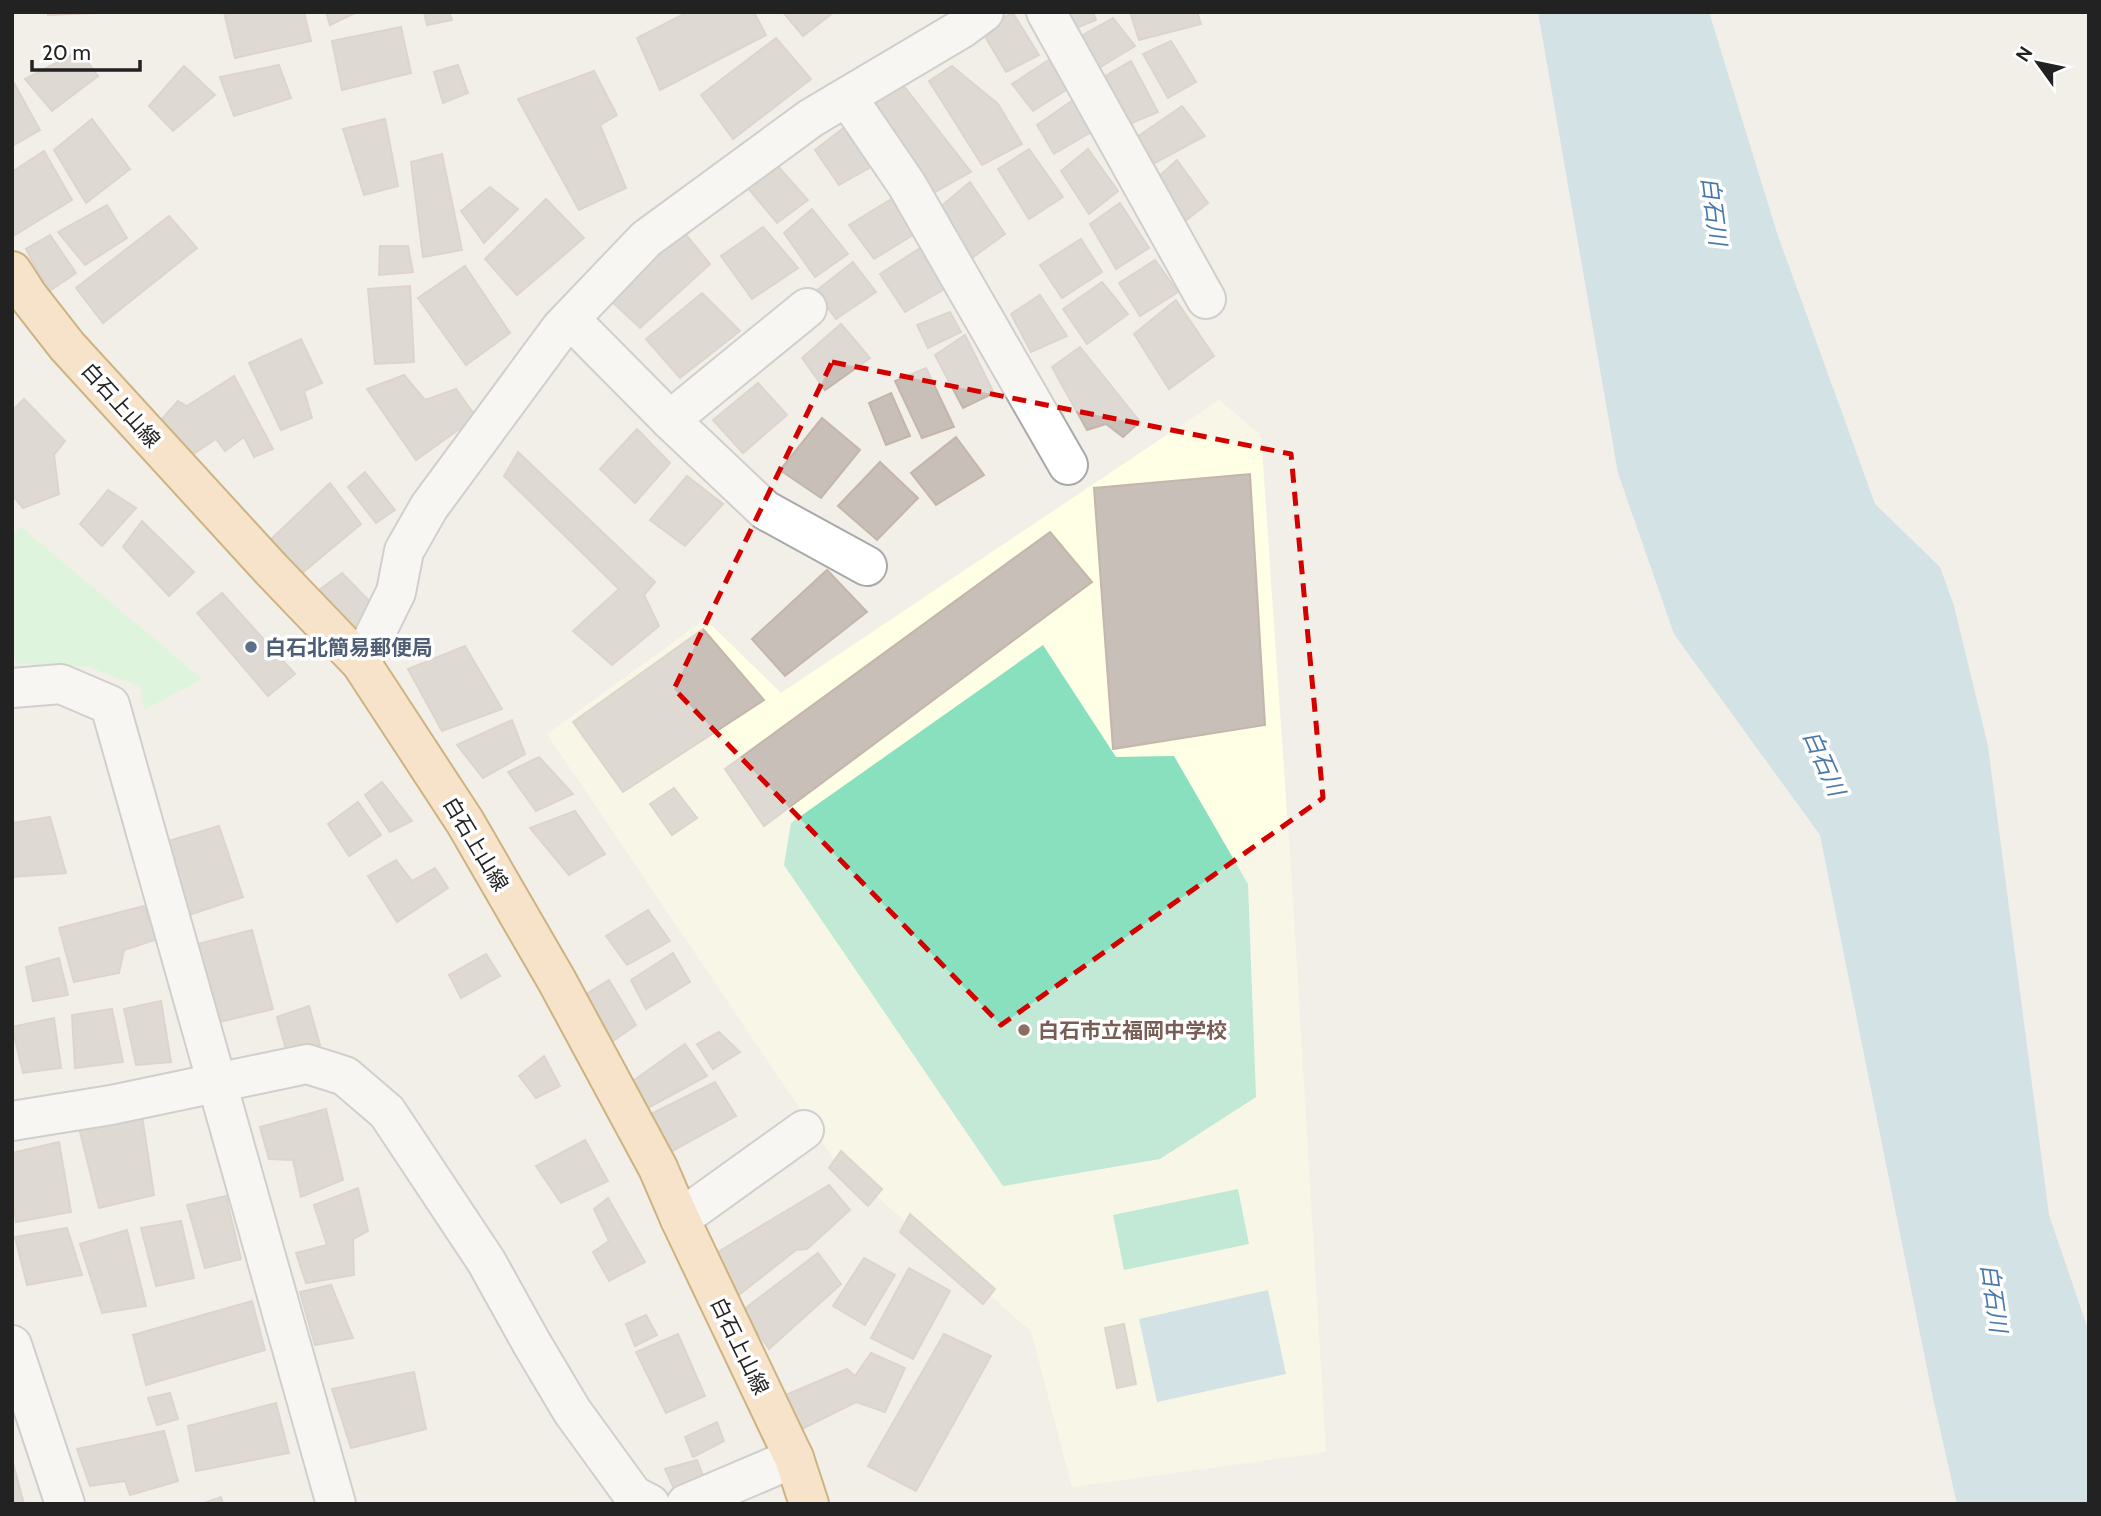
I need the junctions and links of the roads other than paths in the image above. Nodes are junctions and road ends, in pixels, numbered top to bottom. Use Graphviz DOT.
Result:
graph roads {
  1 [pos="984,12"];
  2 [pos="1046,12"];
  3 [pos="847,97"];
  4 [pos="12,271"];
  5 [pos="1206,299"];
  6 [pos="807,308"];
  7 [pos="570,319"];
  8 [pos="670,420"];
  9 [pos="1069,466"];
  10 [pos="867,566"];
  11 [pos="361,663"];
  12 [pos="12,688"];
  13 [pos="216,1082"];
  14 [pos="12,1121"];
  15 [pos="804,1130"];
  16 [pos="680,1219"];
  17 [pos="12,1345"];
  18 [pos="794,1458"];
  19 [pos="65,1504"];
  20 [pos="336,1504"];
  21 [pos="650,1504"];
  22 [pos="686,1504"];
  23 [pos="809,1504"];
  1 -- 3 [label="street"];
  2 -- 5 [label="street"];
  3 -- 7 [label="street"];
  3 -- 9 [label="street"];
  4 -- 11 [label="main road, 白石上山線"];
  6 -- 8 [label="street"];
  7 -- 8 [label="street"];
  7 -- 11 [label="street"];
  8 -- 10 [label="street"];
  11 -- 16 [label="main road, 白石上山線"];
  12 -- 13 [label="street"];
  13 -- 14 [label="street"];
  13 -- 20 [label="street"];
  13 -- 21 [label="street"];
  15 -- 16 [label="street"];
  16 -- 18 [label="main road, 白石上山線"];
  17 -- 19 [label="street"];
  18 -- 22 [label="street"];
  18 -- 23 [label="main road, 白石上山線"];
}
